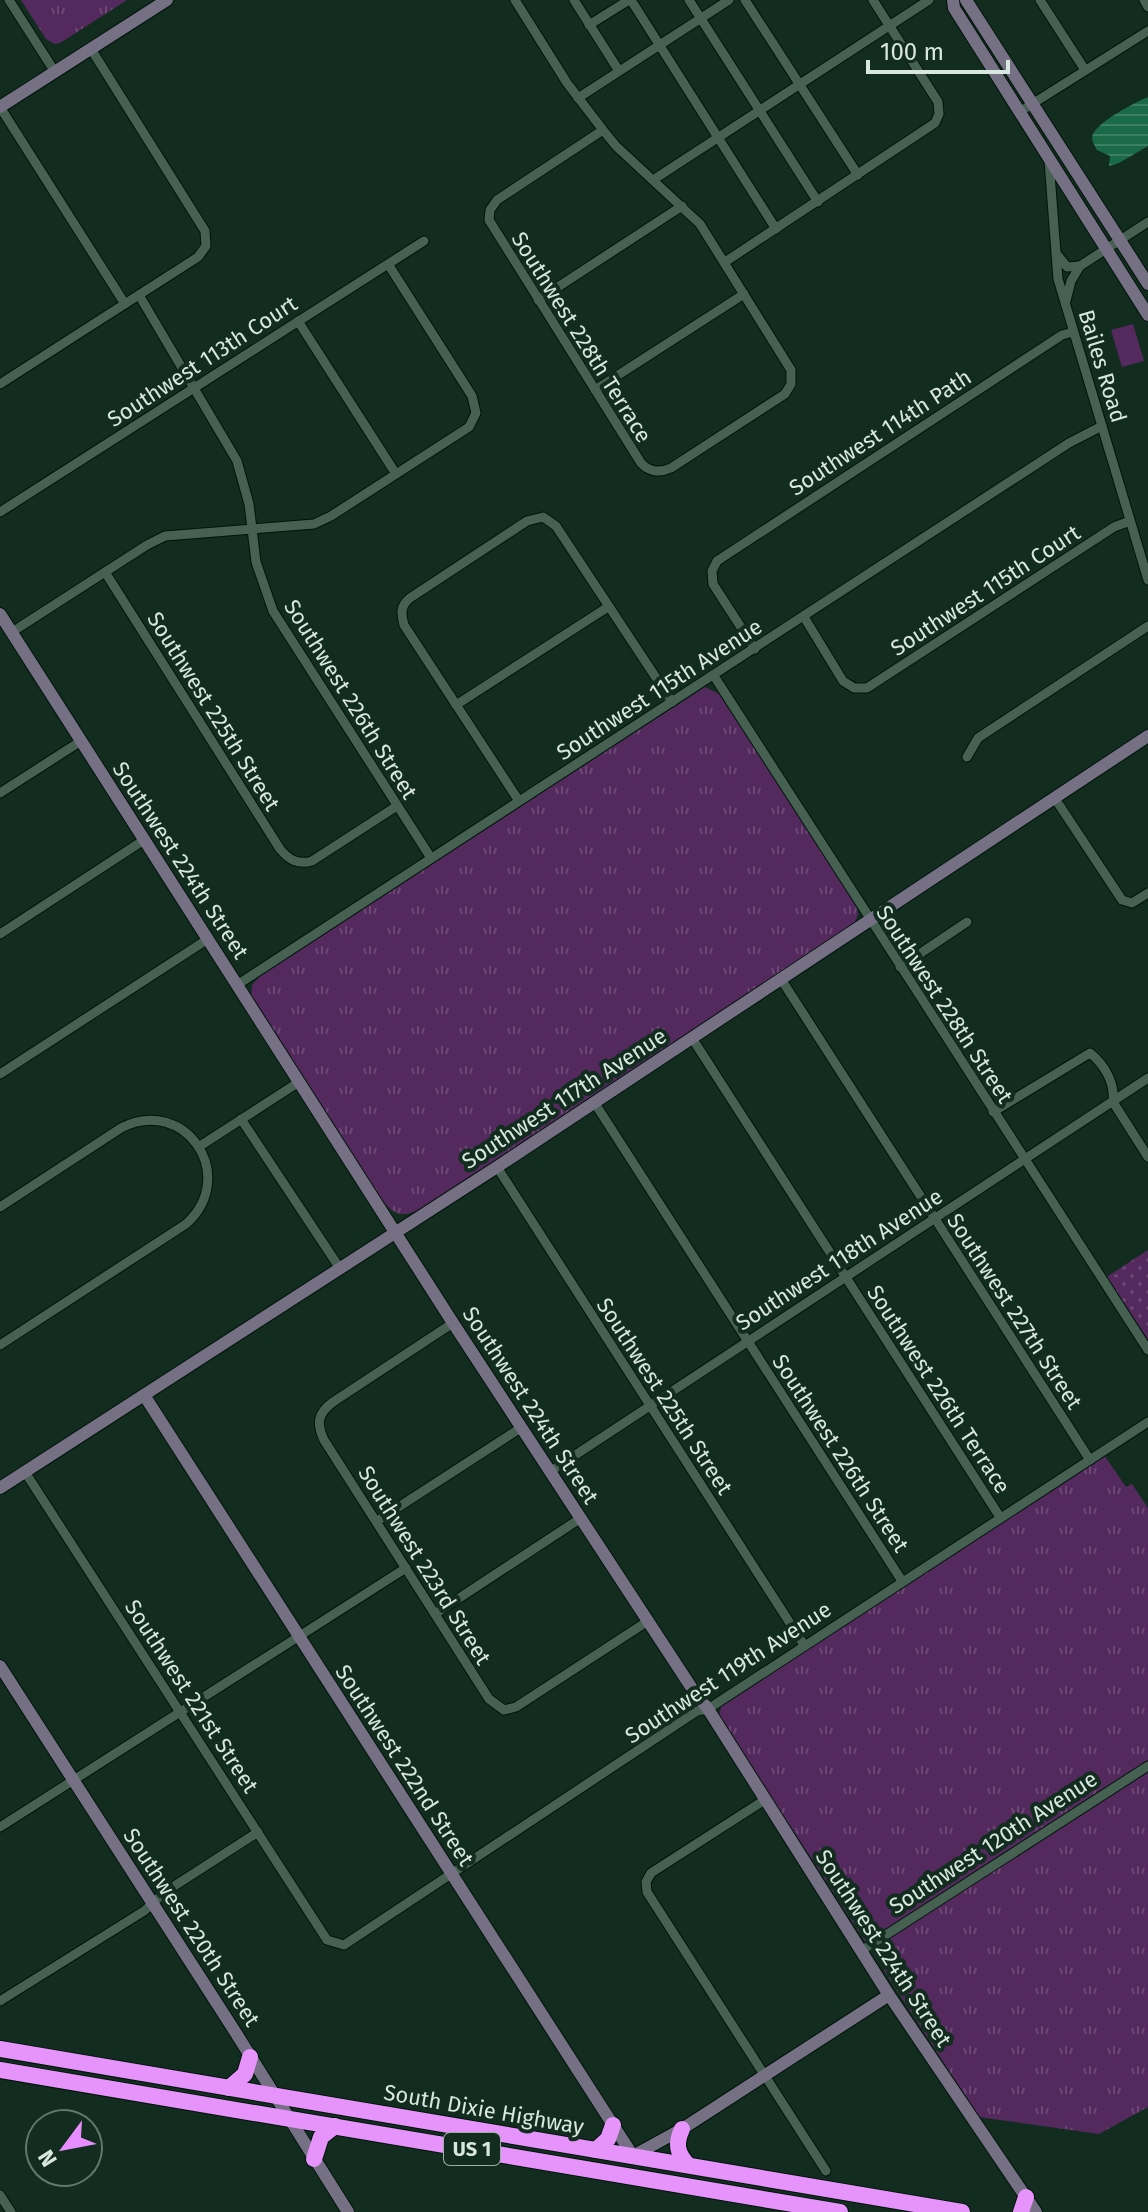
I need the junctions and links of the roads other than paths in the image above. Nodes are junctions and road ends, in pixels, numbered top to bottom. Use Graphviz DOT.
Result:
graph roads {
  1 [pos="9,0"];
  2 [pos="167,0"];
  3 [pos="528,0"];
  4 [pos="574,0"];
  5 [pos="630,0"];
  6 [pos="689,0"];
  7 [pos="729,0"];
  8 [pos="745,0"];
  9 [pos="873,0"];
  10 [pos="929,0"];
  11 [pos="953,0"];
  12 [pos="966,0"];
  13 [pos="1040,0"];
  14 [pos="1144,0"];
  15 [pos="517,3"];
  16 [pos="1148,7"];
  17 [pos="701,18"];
  18 [pos="589,25"];
  19 [pos="889,26"];
  20 [pos="1148,31"];
  21 [pos="660,45"];
  22 [pos="91,49"];
  23 [pos="1085,70"];
  24 [pos="619,71"];
  25 [pos="55,72"];
  26 [pos="799,84"];
  27 [pos="578,98"];
  28 [pos="0,107"];
  29 [pos="1027,107"];
  30 [pos="759,110"];
  31 [pos="603,130"];
  32 [pos="718,137"];
  33 [pos="1049,158"];
  34 [pos="858,175"];
  35 [pos="653,180"];
  36 [pos="818,202"];
  37 [pos="682,206"];
  38 [pos="1148,222"];
  39 [pos="776,229"];
  40 [pos="1120,240"];
  41 [pos="424,241"];
  42 [pos="1054,250"];
  43 [pos="1106,250"];
  44 [pos="725,262"];
  45 [pos="388,264"];
  46 [pos="1080,266"];
  47 [pos="1148,284"];
  48 [pos="744,294"];
  49 [pos="139,295"];
  50 [pos="538,300"];
  51 [pos="125,304"];
  52 [pos="1066,305"];
  53 [pos="1148,315"];
  54 [pos="298,321"];
  55 [pos="1073,332"];
  56 [pos="0,384"];
  57 [pos="195,388"];
  58 [pos="595,390"];
  59 [pos="1102,426"];
  60 [pos="396,474"];
  61 [pos="0,512"];
  62 [pos="1130,521"];
  63 [pos="252,530"];
  64 [pos="105,572"];
  65 [pos="1148,580"];
  66 [pos="608,607"];
  67 [pos="0,614"];
  68 [pos="804,617"];
  69 [pos="1148,626"];
  70 [pos="12,632"];
  71 [pos="755,649"];
  72 [pos="714,676"];
  73 [pos="672,702"];
  74 [pos="456,705"];
  75 [pos="1148,736"];
  76 [pos="81,741"];
  77 [pos="967,757"];
  78 [pos="0,793"];
  79 [pos="1054,797"];
  80 [pos="519,801"];
  81 [pos="397,806"];
  82 [pos="144,840"];
  83 [pos="431,858"];
  84 [pos="1148,893"];
  85 [pos="870,921"];
  86 [pos="967,922"];
  87 [pos="0,934"];
  88 [pos="208,939"];
  89 [pos="900,967"];
  90 [pos="781,979"];
  91 [pos="237,985"];
  92 [pos="692,1038"];
  93 [pos="0,1074"];
  94 [pos="1148,1078"];
  95 [pos="299,1082"];
  96 [pos="594,1102"];
  97 [pos="1113,1102"];
  98 [pos="993,1112"];
  99 [pos="241,1119"];
  100 [pos="200,1146"];
  101 [pos="1148,1157"];
  102 [pos="1024,1160"];
  103 [pos="497,1167"];
  104 [pos="0,1207"];
  105 [pos="934,1217"];
  106 [pos="395,1230"];
  107 [pos="339,1267"];
  108 [pos="845,1276"];
  109 [pos="453,1323"];
  110 [pos="747,1340"];
  111 [pos="0,1345"];
  112 [pos="1148,1350"];
  113 [pos="144,1395"];
  114 [pos="649,1405"];
  115 [pos="1148,1422"];
  116 [pos="522,1427"];
  117 [pos="1090,1460"];
  118 [pos="551,1471"];
  119 [pos="25,1472"];
  120 [pos="0,1488"];
  121 [pos="1000,1517"];
  122 [pos="581,1518"];
  123 [pos="377,1521"];
  124 [pos="406,1568"];
  125 [pos="902,1581"];
  126 [pos="435,1614"];
  127 [pos="648,1621"];
  128 [pos="297,1635"];
  129 [pos="804,1645"];
  130 [pos="0,1666"];
  131 [pos="708,1709"];
  132 [pos="180,1711"];
  133 [pos="1148,1766"];
  134 [pos="73,1779"];
  135 [pos="766,1799"];
  136 [pos="0,1827"];
  137 [pos="258,1832"];
  138 [pos="451,1874"];
  139 [pos="152,1903"];
  140 [pos="327,1940"];
  141 [pos="861,1951"];
  142 [pos="889,1995"];
  143 [pos="0,2001"];
  144 [pos="0,2049"];
  145 [pos="250,2057"];
  146 [pos="0,2070"];
  147 [pos="765,2075"];
  148 [pos="229,2088"];
  149 [pos="123,2091"];
  150 [pos="274,2096"];
  151 [pos="289,2119"];
  152 [pos="447,2125"];
  153 [pos="613,2125"];
  154 [pos="335,2126"];
  155 [pos="682,2129"];
  156 [pos="596,2150"];
  157 [pos="488,2152"];
  158 [pos="633,2156"];
  159 [pos="314,2159"];
  160 [pos="688,2165"];
  161 [pos="826,2171"];
  162 [pos="654,2180"];
  163 [pos="0,2195"];
  164 [pos="1023,2205"];
  165 [pos="11,2212"];
  166 [pos="348,2212"];
  167 [pos="840,2212"];
  168 [pos="962,2212"];
  169 [pos="1036,2212"];
  1 -- 25 [label="street"];
  2 -- 22 [label="street"];
  3 -- 15 [label="street"];
  4 -- 18 [label="street"];
  5 -- 18 [label="street"];
  5 -- 21 [label="street"];
  6 -- 17 [label="street"];
  7 -- 17 [label="street"];
  8 -- 26 [label="street"];
  9 -- 19 [label="street"];
  10 -- 19 [label="street"];
  11 -- 29 [label="street"];
  12 -- 29 [label="street"];
  13 -- 23 [label="street"];
  14 -- 16 [label="street"];
  15 -- 27 [label="street"];
  17 -- 21 [label="street"];
  17 -- 30 [label="street"];
  18 -- 24 [label="street"];
  19 -- 26 [label="street"];
  19 -- 34 [label="street"];
  20 -- 23 [label="street"];
  21 -- 24 [label="street"];
  21 -- 32 [label="street"];
  22 -- 25 [label="street"];
  22 -- 49 [label="street"];
  23 -- 29 [label="street"];
  24 -- 27 [label="street"];
  25 -- 28 [label="street"];
  26 -- 30 [label="street"];
  26 -- 34 [label="street"];
  27 -- 31 [label="street"];
  28 -- 51 [label="street"];
  29 -- 33 [label="street"];
  29 -- 40 [label="street"];
  30 -- 32 [label="street"];
  30 -- 36 [label="street"];
  31 -- 35 [label="street"];
  31 -- 50 [label="street, Southwest 228th Terrace"];
  32 -- 35 [label="street"];
  32 -- 39 [label="street"];
  33 -- 42 [label="street, Bailes Road"];
  33 -- 43 [label="street"];
  34 -- 36 [label="street"];
  35 -- 37 [label="street"];
  36 -- 39 [label="street"];
  37 -- 44 [label="street"];
  37 -- 50 [label="street"];
  38 -- 40 [label="street"];
  39 -- 44 [label="street"];
  40 -- 43 [label="street"];
  40 -- 47 [label="street"];
  41 -- 45 [label="street, Southwest 113th Court"];
  42 -- 46 [label="street"];
  42 -- 52 [label="street, Bailes Road"];
  43 -- 46 [label="street"];
  43 -- 53 [label="street"];
  44 -- 48 [label="street"];
  45 -- 54 [label="street, Southwest 113th Court"];
  45 -- 60 [label="street"];
  46 -- 52 [label="street"];
  48 -- 58 [label="street"];
  48 -- 58 [label="street, Southwest 228th Terrace"];
  49 -- 51 [label="street"];
  49 -- 57 [label="street, Southwest 226th Street"];
  50 -- 58 [label="street, Southwest 228th Terrace"];
  51 -- 56 [label="street"];
  52 -- 55 [label="street, Bailes Road"];
  54 -- 57 [label="street, Southwest 113th Court"];
  54 -- 60 [label="street"];
  55 -- 59 [label="street, Bailes Road"];
  55 -- 71 [label="street, Southwest 114th Path"];
  57 -- 61 [label="street, Southwest 113th Court"];
  57 -- 63 [label="street, Southwest 226th Street"];
  59 -- 62 [label="street, Bailes Road"];
  59 -- 68 [label="street, Southwest 115th Avenue"];
  60 -- 63 [label="street"];
  62 -- 65 [label="street, Bailes Road"];
  62 -- 68 [label="street, Southwest 115th Court"];
  63 -- 64 [label="street"];
  63 -- 81 [label="street, Southwest 226th Street"];
  64 -- 70 [label="street"];
  64 -- 81 [label="street, Southwest 225th Street"];
  66 -- 73 [label="street"];
  66 -- 74 [label="street"];
  66 -- 74 [label="street"];
  67 -- 70 [label="street, Southwest 224th Street"];
  68 -- 71 [label="street, Southwest 115th Avenue"];
  69 -- 77 [label="street"];
  70 -- 76 [label="street, Southwest 224th Street"];
  71 -- 72 [label="street, Southwest 115th Avenue"];
  72 -- 73 [label="street, Southwest 115th Avenue"];
  72 -- 85 [label="street, Southwest 228th Street"];
  73 -- 80 [label="street, Southwest 115th Avenue"];
  74 -- 80 [label="street"];
  75 -- 79 [label="street, Southwest 117th Avenue"];
  76 -- 78 [label="street"];
  76 -- 82 [label="street, Southwest 224th Street"];
  79 -- 84 [label="street"];
  79 -- 85 [label="street, Southwest 117th Avenue"];
  80 -- 83 [label="street, Southwest 115th Avenue"];
  81 -- 83 [label="street, Southwest 226th Street"];
  82 -- 87 [label="street"];
  82 -- 88 [label="street, Southwest 224th Street"];
  83 -- 91 [label="street, Southwest 115th Avenue"];
  85 -- 89 [label="street, Southwest 228th Street"];
  85 -- 90 [label="street, Southwest 117th Avenue"];
  86 -- 89 [label="street"];
  88 -- 91 [label="street, Southwest 224th Street"];
  88 -- 93 [label="street"];
  89 -- 98 [label="street, Southwest 228th Street"];
  90 -- 92 [label="street, Southwest 117th Avenue"];
  90 -- 105 [label="street, Southwest 227th Street"];
  91 -- 95 [label="street, Southwest 224th Street"];
  92 -- 96 [label="street, Southwest 117th Avenue"];
  92 -- 108 [label="street, Southwest 226th Terrace"];
  94 -- 97 [label="street, Southwest 118th Avenue"];
  95 -- 99 [label="street"];
  95 -- 106 [label="street, Southwest 224th Street"];
  96 -- 103 [label="street, Southwest 117th Avenue"];
  96 -- 110 [label="street, Southwest 226th Street"];
  97 -- 98 [label="street"];
  97 -- 101 [label="street"];
  97 -- 102 [label="street, Southwest 118th Avenue"];
  98 -- 102 [label="street, Southwest 228th Street"];
  99 -- 100 [label="street"];
  99 -- 107 [label="street"];
  100 -- 104 [label="street"];
  100 -- 111 [label="street"];
  102 -- 105 [label="street, Southwest 118th Avenue"];
  102 -- 112 [label="street, Southwest 228th Street"];
  103 -- 106 [label="street, Southwest 117th Avenue"];
  103 -- 114 [label="street, Southwest 225th Street"];
  105 -- 108 [label="street, Southwest 118th Avenue"];
  105 -- 117 [label="street, Southwest 227th Street"];
  106 -- 107 [label="street, Southwest 117th Avenue"];
  106 -- 109 [label="street, Southwest 224th Street"];
  107 -- 113 [label="street, Southwest 117th Avenue"];
  108 -- 110 [label="street, Southwest 118th Avenue"];
  108 -- 121 [label="street, Southwest 226th Terrace"];
  109 -- 116 [label="street, Southwest 224th Street"];
  109 -- 123 [label="street, Southwest 223rd Street"];
  110 -- 114 [label="street, Southwest 118th Avenue"];
  110 -- 125 [label="street, Southwest 226th Street"];
  113 -- 119 [label="street, Southwest 117th Avenue"];
  113 -- 128 [label="street, Southwest 222nd Street"];
  114 -- 118 [label="street, Southwest 118th Avenue"];
  114 -- 129 [label="street, Southwest 225th Street"];
  115 -- 117 [label="street, Southwest 119th Avenue"];
  116 -- 118 [label="street, Southwest 224th Street"];
  116 -- 123 [label="street"];
  117 -- 121 [label="street, Southwest 119th Avenue"];
  118 -- 122 [label="street, Southwest 224th Street"];
  119 -- 120 [label="street, Southwest 117th Avenue"];
  119 -- 132 [label="street, Southwest 221st Street"];
  121 -- 125 [label="street, Southwest 119th Avenue"];
  122 -- 126 [label="street"];
  122 -- 127 [label="street, Southwest 224th Street"];
  123 -- 124 [label="street, Southwest 223rd Street"];
  124 -- 126 [label="street, Southwest 223rd Street"];
  124 -- 128 [label="street"];
  125 -- 129 [label="street, Southwest 119th Avenue"];
  126 -- 127 [label="street, Southwest 223rd Street"];
  127 -- 131 [label="street, Southwest 224th Street"];
  128 -- 132 [label="street"];
  128 -- 138 [label="street, Southwest 222nd Street"];
  129 -- 131 [label="street, Southwest 119th Avenue"];
  130 -- 134 [label="street, Southwest 220th Street"];
  131 -- 135 [label="street, Southwest 224th Street"];
  131 -- 138 [label="street, Southwest 119th Avenue"];
  132 -- 134 [label="street"];
  132 -- 137 [label="street, Southwest 221st Street"];
  133 -- 141 [label="street, Southwest 120th Avenue"];
  134 -- 136 [label="street"];
  134 -- 139 [label="street, Southwest 220th Street"];
  135 -- 141 [label="street, Southwest 224th Street"];
  135 -- 147 [label="street"];
  137 -- 139 [label="street"];
  137 -- 140 [label="street, Southwest 221st Street"];
  138 -- 140 [label="street, Southwest 119th Avenue"];
  138 -- 153 [label="street, Southwest 222nd Street"];
  139 -- 143 [label="street"];
  139 -- 145 [label="street, Southwest 220th Street"];
  141 -- 142 [label="street, Southwest 224th Street"];
  142 -- 147 [label="street"];
  142 -- 164 [label="street, Southwest 224th Street"];
  144 -- 148 [label="highway, South Dixie Highway / US 1"];
  145 -- 148 [label="highway"];
  145 -- 150 [label="street, Southwest 220th Street"];
  146 -- 149 [label="highway, South Dixie Highway / US 1"];
  147 -- 155 [label="street"];
  147 -- 161 [label="street"];
  148 -- 150 [label="highway, South Dixie Highway / US 1"];
  149 -- 150 [label="highway"];
  149 -- 151 [label="highway, South Dixie Highway / US 1"];
  150 -- 151 [label="street, Southwest 220th Street"];
  150 -- 152 [label="highway, South Dixie Highway / US 1"];
  151 -- 152 [label="highway"];
  151 -- 154 [label="highway, South Dixie Highway / US 1"];
  151 -- 159 [label="street, Southwest 220th Street"];
  152 -- 156 [label="highway, South Dixie Highway / US 1"];
  153 -- 156 [label="highway"];
  153 -- 158 [label="street, Southwest 222nd Street"];
  154 -- 157 [label="highway, South Dixie Highway / US 1"];
  154 -- 159 [label="highway"];
  155 -- 158 [label="street"];
  155 -- 160 [label="highway"];
  156 -- 158 [label="highway, South Dixie Highway / US 1"];
  157 -- 158 [label="highway"];
  157 -- 162 [label="highway, South Dixie Highway / US 1"];
  158 -- 160 [label="highway, South Dixie Highway / US 1"];
  158 -- 162 [label="highway"];
  159 -- 166 [label="street, Southwest 220th Street"];
  160 -- 168 [label="highway, South Dixie Highway / US 1"];
  162 -- 167 [label="highway, South Dixie Highway / US 1"];
  163 -- 165 [label="street"];
  164 -- 169 [label="street, Southwest 224th Street"];
}
